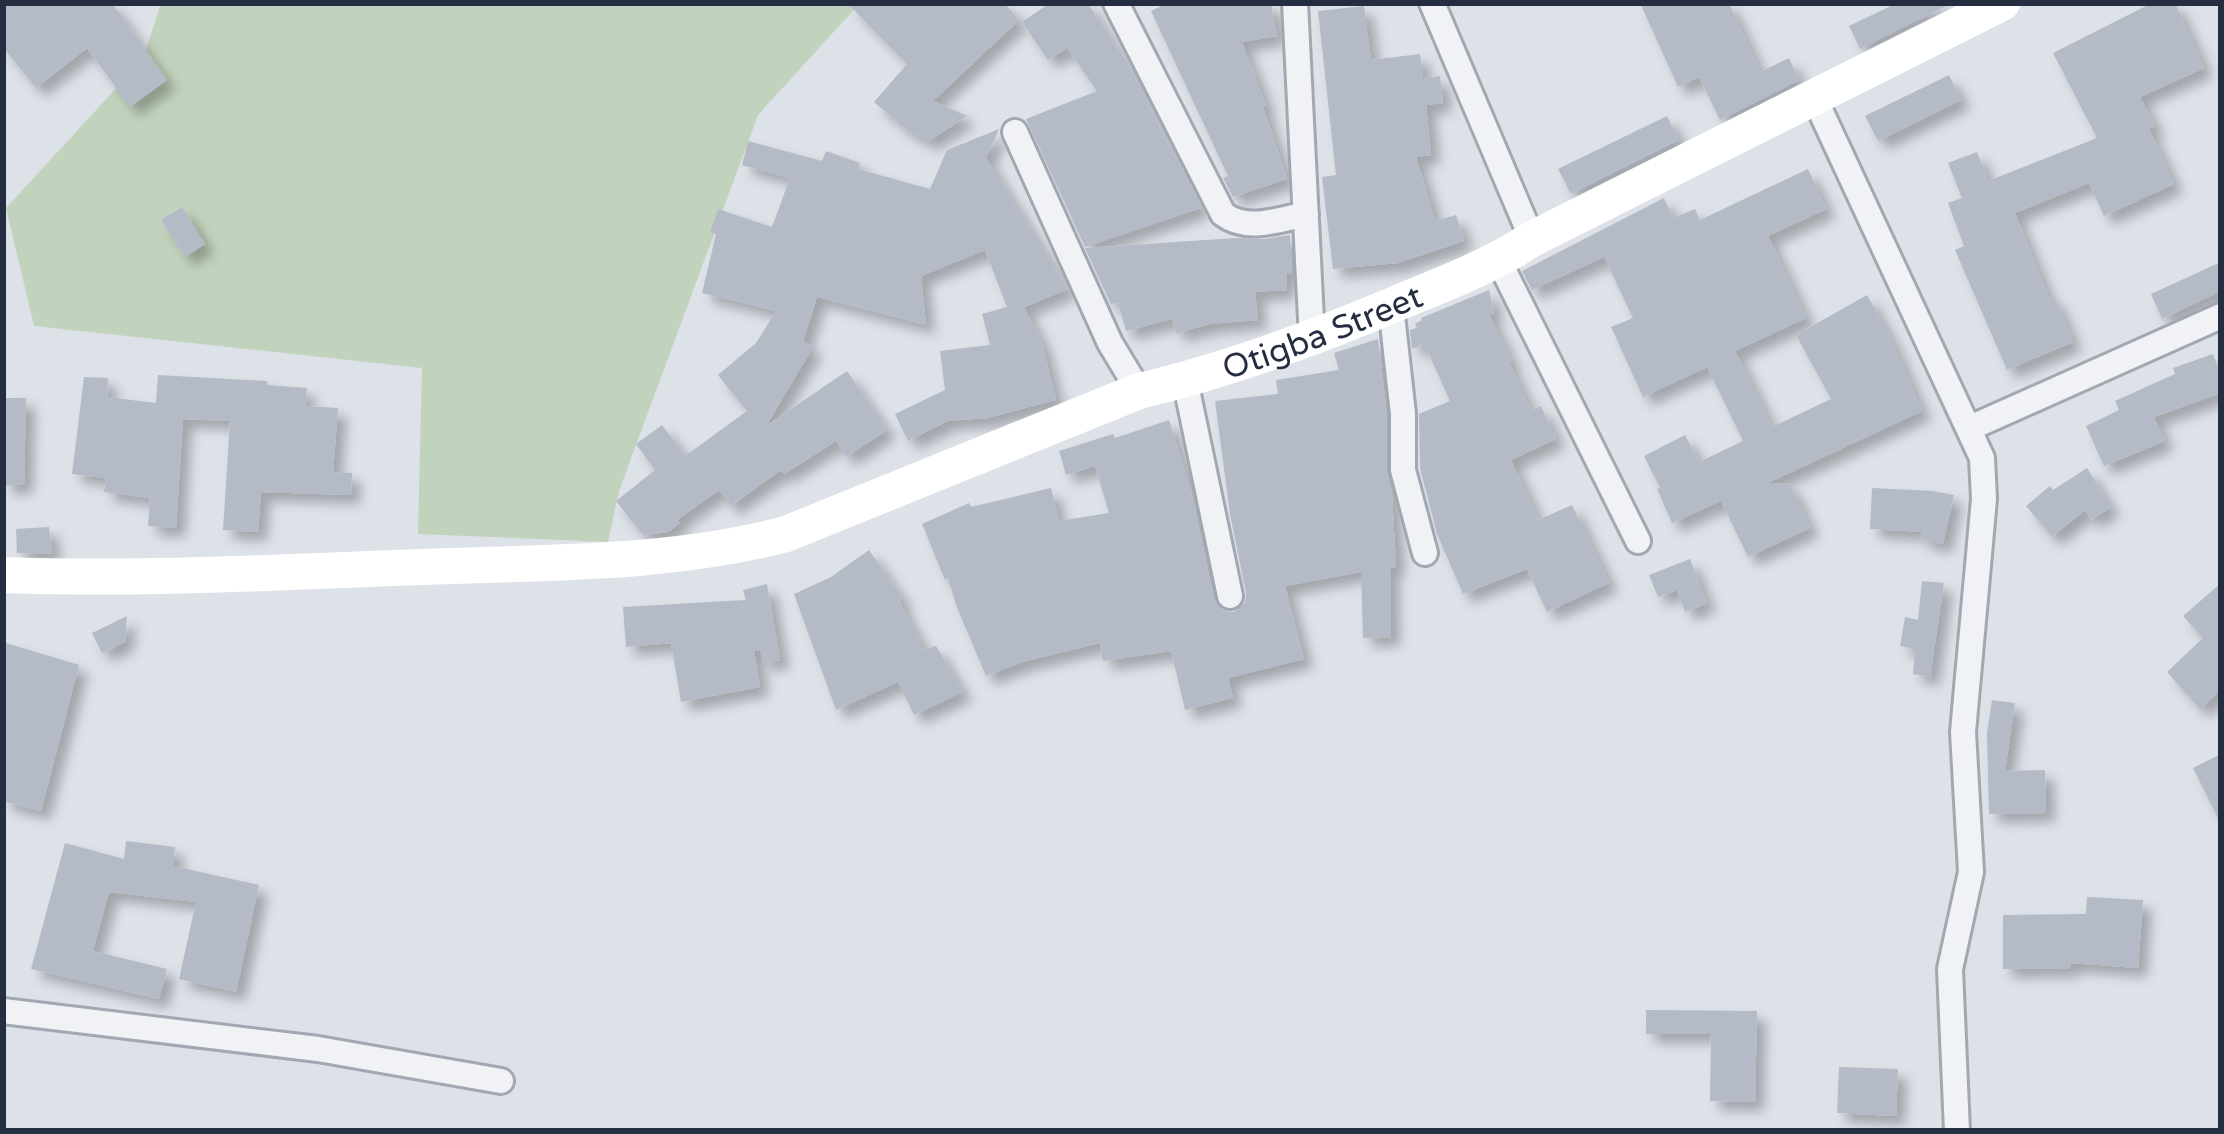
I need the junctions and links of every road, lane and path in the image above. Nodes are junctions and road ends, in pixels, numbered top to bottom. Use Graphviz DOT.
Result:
graph roads {
  1 [pos="1116,3"];
  2 [pos="1295,3"];
  3 [pos="1432,3"];
  4 [pos="2002,3"];
  5 [pos="1814,98"];
  6 [pos="1015,132"];
  7 [pos="1306,214"];
  8 [pos="1532,239"];
  9 [pos="1499,261"];
  10 [pos="1391,306"];
  11 [pos="2221,316"];
  12 [pos="1312,339"];
  13 [pos="1185,380"];
  14 [pos="1138,392"];
  15 [pos="1970,428"];
  16 [pos="1638,541"];
  17 [pos="1425,553"];
  18 [pos="3,575"];
  19 [pos="1230,596"];
  20 [pos="3,1011"];
  21 [pos="501,1081"];
  22 [pos="1957,1131"];
  1 -- 7 [label="street"];
  2 -- 7 [label="street"];
  3 -- 8 [label="street"];
  4 -- 5 [label="street, Otigba Street"];
  5 -- 8 [label="street, Otigba Street"];
  5 -- 15 [label="street"];
  6 -- 14 [label="street"];
  7 -- 12 [label="street"];
  8 -- 9 [label="street, Otigba Street"];
  9 -- 10 [label="street, Otigba Street"];
  9 -- 16 [label="street"];
  10 -- 12 [label="street, Otigba Street"];
  10 -- 17 [label="street"];
  11 -- 15 [label="street"];
  12 -- 13 [label="street, Otigba Street"];
  13 -- 14 [label="street, Otigba Street"];
  13 -- 19 [label="street"];
  14 -- 18 [label="street, Otigba Street"];
  15 -- 22 [label="street"];
  20 -- 21 [label="street"];
}
